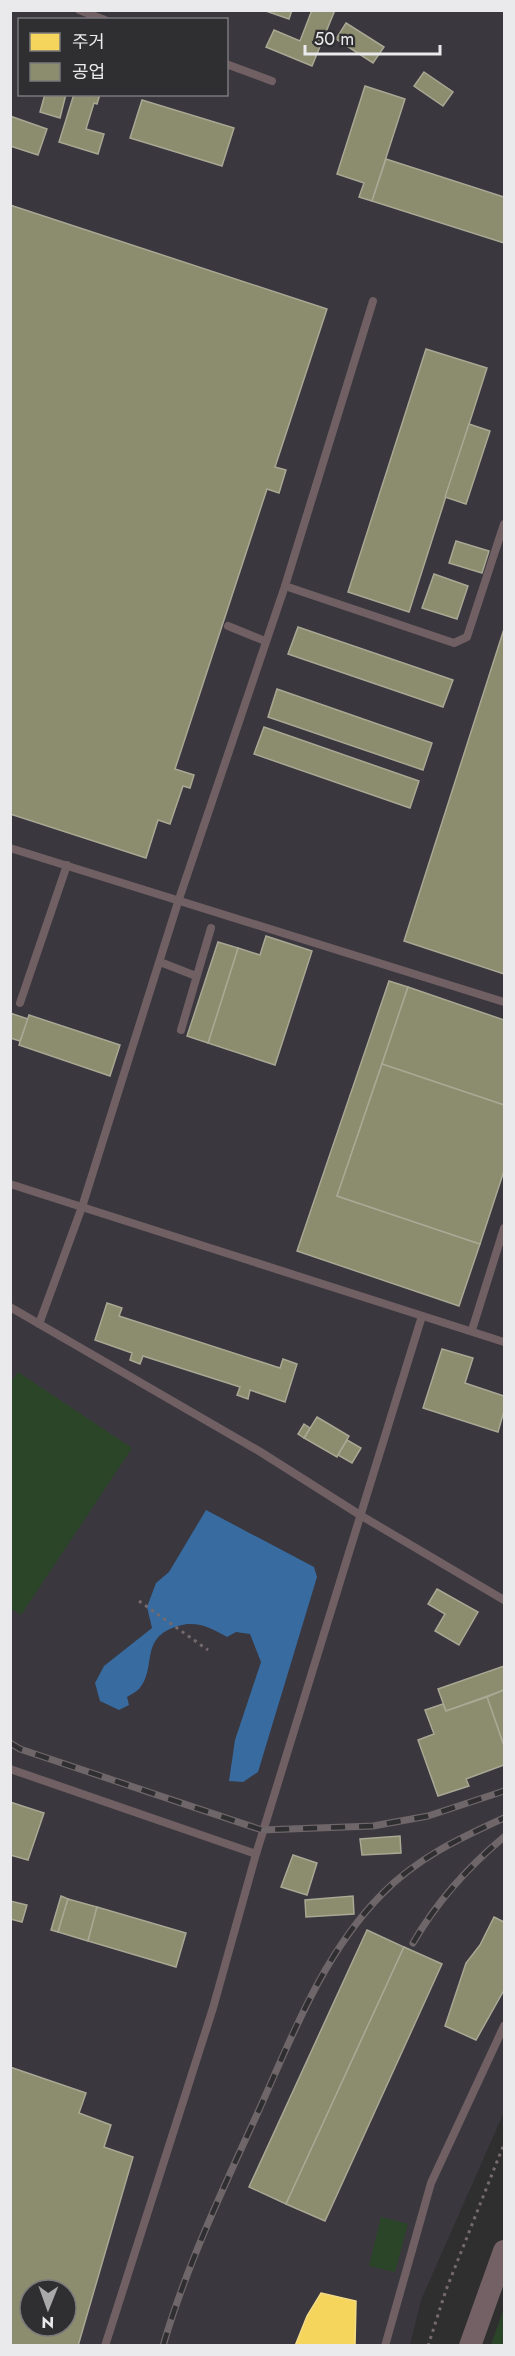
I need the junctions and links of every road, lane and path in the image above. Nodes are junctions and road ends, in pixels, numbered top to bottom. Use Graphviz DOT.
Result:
graph roads {
  1 [pos="79,10"];
  2 [pos="100,18"];
  3 [pos="228,65"];
  4 [pos="272,81"];
  5 [pos="373,301"];
  6 [pos="504,524"];
  7 [pos="285,586"];
  8 [pos="228,626"];
  9 [pos="265,641"];
  10 [pos="10,848"];
  11 [pos="66,865"];
  12 [pos="179,899"];
  13 [pos="211,928"];
  14 [pos="160,962"];
  15 [pos="196,976"];
  16 [pos="504,1002"];
  17 [pos="20,1004"];
  18 [pos="181,1030"];
  19 [pos="10,1184"];
  20 [pos="82,1207"];
  21 [pos="504,1228"];
  22 [pos="10,1307"];
  23 [pos="423,1316"];
  24 [pos="39,1324"];
  25 [pos="472,1330"];
  26 [pos="504,1342"];
  27 [pos="360,1515"];
  28 [pos="504,1600"];
  29 [pos="139,1601"];
  30 [pos="208,1650"];
  31 [pos="10,1769"];
  32 [pos="256,1854"];
  33 [pos="504,2026"];
  34 [pos="504,2144"];
  35 [pos="504,2251"];
  36 [pos="105,2346"];
  37 [pos="385,2346"];
  38 [pos="428,2346"];
  39 [pos="470,2346"];
  1 -- 2 [label="lane"];
  3 -- 4 [label="lane"];
  5 -- 7 [label="lane"];
  6 -- 7 [label="lane"];
  7 -- 9 [label="lane"];
  8 -- 9 [label="lane"];
  9 -- 12 [label="lane"];
  10 -- 11 [label="lane"];
  11 -- 12 [label="lane"];
  11 -- 17 [label="lane"];
  12 -- 14 [label="lane"];
  12 -- 16 [label="lane"];
  13 -- 15 [label="lane"];
  14 -- 15 [label="lane"];
  14 -- 20 [label="lane"];
  15 -- 18 [label="lane"];
  19 -- 20 [label="lane"];
  20 -- 23 [label="lane"];
  20 -- 24 [label="lane"];
  21 -- 25 [label="lane"];
  22 -- 24 [label="lane"];
  23 -- 25 [label="lane"];
  23 -- 27 [label="lane"];
  24 -- 27 [label="lane"];
  25 -- 26 [label="lane"];
  27 -- 28 [label="lane"];
  27 -- 32 [label="lane"];
  29 -- 30 [label="path"];
  31 -- 32 [label="lane"];
  32 -- 36 [label="lane"];
  33 -- 37 [label="lane"];
  34 -- 38 [label="path"];
  35 -- 39 [label="main road"];
}
